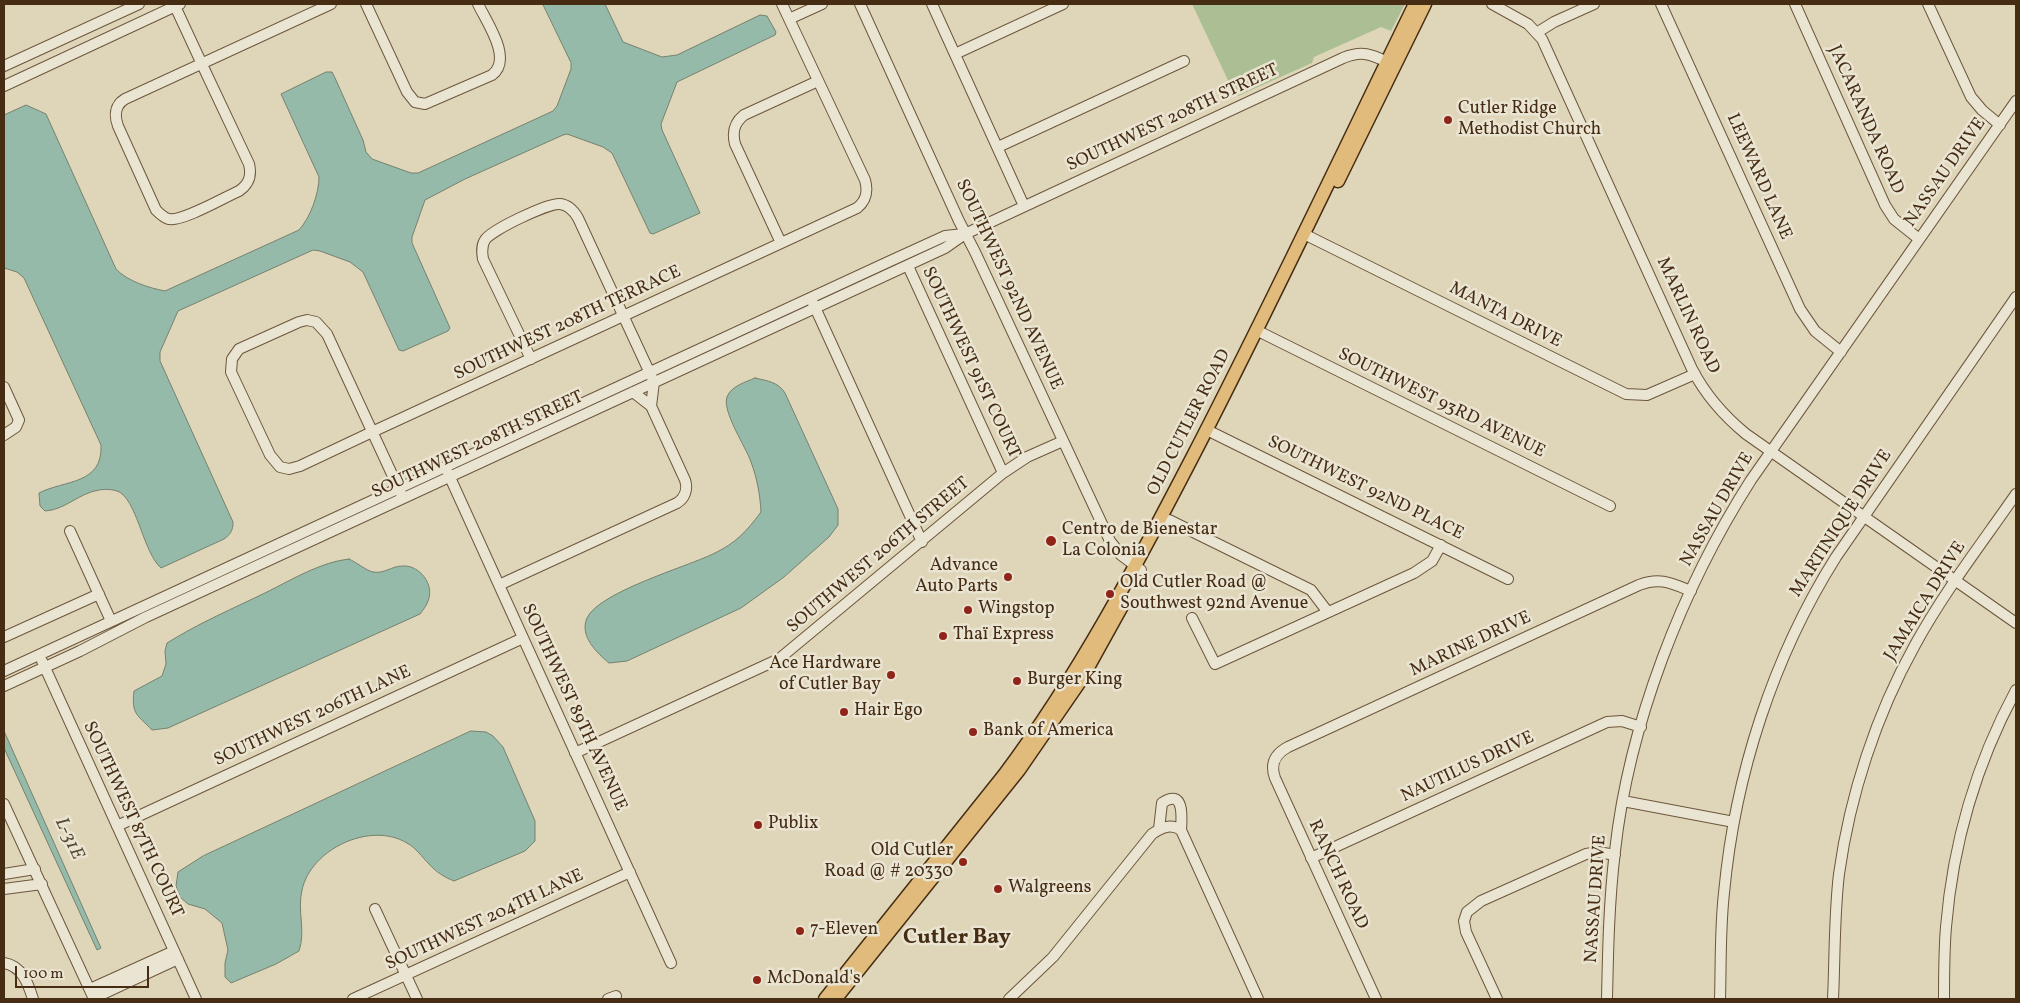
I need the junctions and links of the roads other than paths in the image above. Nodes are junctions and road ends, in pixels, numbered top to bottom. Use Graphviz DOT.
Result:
graph roads {
  1 [pos="139,4"];
  2 [pos="177,4"];
  3 [pos="330,4"];
  4 [pos="366,4"];
  5 [pos="478,4"];
  6 [pos="782,4"];
  7 [pos="822,4"];
  8 [pos="860,4"];
  9 [pos="932,4"];
  10 [pos="1063,4"];
  11 [pos="1415,4"];
  12 [pos="1425,4"];
  13 [pos="1492,4"];
  14 [pos="1594,4"];
  15 [pos="1661,4"];
  16 [pos="1794,4"];
  17 [pos="1928,4"];
  18 [pos="789,19"];
  19 [pos="1538,32"];
  20 [pos="955,54"];
  21 [pos="1184,61"];
  22 [pos="202,63"];
  23 [pos="1391,64"];
  24 [pos="4,66"];
  25 [pos="818,81"];
  26 [pos="4,86"];
  27 [pos="2016,102"];
  28 [pos="2000,125"];
  29 [pos="998,146"];
  30 [pos="1024,206"];
  31 [pos="965,234"];
  32 [pos="1307,235"];
  33 [pos="1919,239"];
  34 [pos="781,243"];
  35 [pos="908,266"];
  36 [pos="2016,297"];
  37 [pos="810,298"];
  38 [pos="815,308"];
  39 [pos="623,316"];
  40 [pos="1260,332"];
  41 [pos="1841,352"];
  42 [pos="531,359"];
  43 [pos="649,372"];
  44 [pos="1695,374"];
  45 [pos="654,382"];
  46 [pos="4,387"];
  47 [pos="632,392"];
  48 [pos="652,406"];
  49 [pos="372,432"];
  50 [pos="1211,432"];
  51 [pos="4,435"];
  52 [pos="1063,441"];
  53 [pos="1771,452"];
  54 [pos="445,466"];
  55 [pos="1003,473"];
  56 [pos="450,477"];
  57 [pos="398,488"];
  58 [pos="2016,494"];
  59 [pos="403,498"];
  60 [pos="1610,506"];
  61 [pos="1863,516"];
  62 [pos="1169,520"];
  63 [pos="70,531"];
  64 [pos="922,542"];
  65 [pos="1441,545"];
  66 [pos="1138,569"];
  67 [pos="1508,579"];
  68 [pos="1955,581"];
  69 [pos="499,585"];
  70 [pos="1691,591"];
  71 [pos="99,594"];
  72 [pos="1327,611"];
  73 [pos="1192,618"];
  74 [pos="110,621"];
  75 [pos="2016,623"];
  76 [pos="4,637"];
  77 [pos="523,638"];
  78 [pos="39,654"];
  79 [pos="44,667"];
  80 [pos="4,671"];
  81 [pos="4,686"];
  82 [pos="2016,690"];
  83 [pos="1044,726"];
  84 [pos="1641,727"];
  85 [pos="575,753"];
  86 [pos="1273,762"];
  87 [pos="986,796"];
  88 [pos="1622,801"];
  89 [pos="4,804"];
  90 [pos="985,814"];
  91 [pos="1734,822"];
  92 [pos="117,826"];
  93 [pos="1177,828"];
  94 [pos="1159,829"];
  95 [pos="1614,855"];
  96 [pos="1311,858"];
  97 [pos="35,869"];
  98 [pos="630,872"];
  99 [pos="4,874"];
  100 [pos="42,884"];
  101 [pos="920,887"];
  102 [pos="4,889"];
  103 [pos="376,909"];
  104 [pos="881,935"];
  105 [pos="176,955"];
  106 [pos="4,963"];
  107 [pos="671,963"];
  108 [pos="406,975"];
  109 [pos="93,995"];
  110 [pos="32,999"];
  111 [pos="196,999"];
  112 [pos="353,999"];
  113 [pos="417,999"];
  114 [pos="824,999"];
  115 [pos="835,999"];
  116 [pos="1009,999"];
  117 [pos="1258,999"];
  118 [pos="1376,999"];
  119 [pos="1497,999"];
  120 [pos="1607,999"];
  121 [pos="1720,999"];
  122 [pos="1833,999"];
  123 [pos="1944,999"];
  1 -- 24 [label="street"];
  2 -- 22 [label="street"];
  2 -- 26 [label="street"];
  3 -- 22 [label="street"];
  4 -- 5 [label="street"];
  6 -- 18 [label="street"];
  7 -- 18 [label="street"];
  8 -- 31 [label="street, SOUTHWEST 92ND AVENUE"];
  9 -- 20 [label="street"];
  10 -- 20 [label="street"];
  11 -- 23 [label="main road, OLD CUTLER ROAD"];
  12 -- 23 [label="main road, OLD CUTLER ROAD"];
  13 -- 19 [label="street, MARLIN ROAD"];
  14 -- 19 [label="street"];
  15 -- 41 [label="street, LEEWARD LANE"];
  16 -- 33 [label="street, JACARANDA ROAD"];
  17 -- 28 [label="street"];
  18 -- 25 [label="street"];
  19 -- 44 [label="street, MARLIN ROAD"];
  20 -- 29 [label="street"];
  21 -- 29 [label="street"];
  22 -- 22 [label="street"];
  23 -- 30 [label="street, SOUTHWEST 208TH STREET"];
  23 -- 32 [label="main road, OLD CUTLER ROAD"];
  25 -- 34 [label="street"];
  25 -- 34 [label="street, SOUTHWEST 208TH TERRACE"];
  27 -- 28 [label="street, NASSAU DRIVE"];
  28 -- 33 [label="street, NASSAU DRIVE"];
  29 -- 30 [label="street"];
  30 -- 31 [label="street, SOUTHWEST 208TH STREET"];
  31 -- 35 [label="street, SOUTHWEST 208TH STREET"];
  31 -- 37 [label="street, SOUTHWEST 208TH STREET"];
  31 -- 52 [label="street, SOUTHWEST 92ND AVENUE"];
  32 -- 40 [label="main road, OLD CUTLER ROAD"];
  32 -- 44 [label="street, MANTA DRIVE"];
  33 -- 41 [label="street, NASSAU DRIVE"];
  34 -- 39 [label="street, SOUTHWEST 208TH TERRACE"];
  35 -- 38 [label="street, SOUTHWEST 208TH STREET"];
  35 -- 55 [label="street, SOUTHWEST 91ST COURT"];
  36 -- 61 [label="street, MARTINIQUE DRIVE"];
  37 -- 38 [label="street"];
  37 -- 43 [label="street, SOUTHWEST 208TH STREET"];
  38 -- 45 [label="street, SOUTHWEST 208TH STREET"];
  38 -- 64 [label="street"];
  39 -- 42 [label="street, SOUTHWEST 208TH TERRACE"];
  39 -- 42 [label="street"];
  39 -- 43 [label="street"];
  40 -- 50 [label="main road, OLD CUTLER ROAD"];
  40 -- 60 [label="street, SOUTHWEST 93RD AVENUE"];
  41 -- 53 [label="street, NASSAU DRIVE"];
  42 -- 49 [label="street, SOUTHWEST 208TH TERRACE"];
  43 -- 45 [label="street"];
  43 -- 54 [label="street, SOUTHWEST 208TH STREET"];
  44 -- 53 [label="street, MARLIN ROAD"];
  45 -- 47 [label="street, SOUTHWEST 208TH STREET"];
  45 -- 48 [label="street"];
  46 -- 51 [label="street"];
  47 -- 48 [label="street"];
  47 -- 56 [label="street, SOUTHWEST 208TH STREET"];
  48 -- 69 [label="street"];
  49 -- 49 [label="street, SOUTHWEST 208TH TERRACE"];
  49 -- 57 [label="street"];
  50 -- 62 [label="main road, OLD CUTLER ROAD"];
  50 -- 65 [label="street, SOUTHWEST 92ND PLACE"];
  50 -- 66 [label="main road, OLD CUTLER ROAD"];
  52 -- 55 [label="street, SOUTHWEST 206TH STREET"];
  52 -- 66 [label="street, SOUTHWEST 92ND AVENUE"];
  53 -- 61 [label="street, MARLIN ROAD"];
  53 -- 70 [label="street, NASSAU DRIVE"];
  54 -- 56 [label="street, SOUTHWEST 89TH AVENUE"];
  54 -- 57 [label="street, SOUTHWEST 208TH STREET"];
  55 -- 64 [label="street, SOUTHWEST 206TH STREET"];
  56 -- 59 [label="street, SOUTHWEST 208TH STREET"];
  56 -- 69 [label="street, SOUTHWEST 89TH AVENUE"];
  57 -- 59 [label="street"];
  57 -- 74 [label="street, SOUTHWEST 208TH STREET"];
  58 -- 68 [label="street, JAMAICA DRIVE"];
  59 -- 79 [label="street, SOUTHWEST 208TH STREET"];
  61 -- 68 [label="street, MARLIN ROAD"];
  61 -- 91 [label="street, MARTINIQUE DRIVE"];
  62 -- 66 [label="main road, OLD CUTLER ROAD"];
  62 -- 72 [label="street"];
  63 -- 71 [label="street"];
  64 -- 85 [label="street, SOUTHWEST 206TH STREET"];
  65 -- 67 [label="street, SOUTHWEST 92ND PLACE"];
  65 -- 72 [label="street"];
  66 -- 83 [label="main road, OLD CUTLER ROAD"];
  68 -- 75 [label="street, MARLIN ROAD"];
  68 -- 122 [label="street, JAMAICA DRIVE"];
  69 -- 77 [label="street, SOUTHWEST 89TH AVENUE"];
  70 -- 84 [label="street, NASSAU DRIVE"];
  70 -- 86 [label="street, MARINE DRIVE"];
  71 -- 74 [label="street"];
  71 -- 76 [label="street"];
  72 -- 73 [label="street"];
  74 -- 78 [label="street, SOUTHWEST 208TH STREET"];
  77 -- 85 [label="street, SOUTHWEST 89TH AVENUE"];
  77 -- 92 [label="street, SOUTHWEST 206TH LANE"];
  78 -- 79 [label="street, SOUTHWEST 87TH COURT"];
  78 -- 80 [label="street, SOUTHWEST 208TH STREET"];
  79 -- 81 [label="street, SOUTHWEST 208TH STREET"];
  79 -- 92 [label="street, SOUTHWEST 87TH COURT"];
  82 -- 123 [label="street"];
  83 -- 87 [label="main road, OLD CUTLER ROAD"];
  83 -- 90 [label="main road, OLD CUTLER ROAD"];
  84 -- 88 [label="street, NASSAU DRIVE"];
  84 -- 96 [label="street, NAUTILUS DRIVE"];
  85 -- 98 [label="street, SOUTHWEST 89TH AVENUE"];
  86 -- 96 [label="street, RANCH ROAD"];
  87 -- 90 [label="main road"];
  87 -- 101 [label="main road, OLD CUTLER ROAD"];
  88 -- 91 [label="street"];
  88 -- 95 [label="street, NASSAU DRIVE"];
  89 -- 97 [label="street"];
  90 -- 101 [label="main road, OLD CUTLER ROAD"];
  91 -- 121 [label="street, MARTINIQUE DRIVE"];
  92 -- 105 [label="street, SOUTHWEST 87TH COURT"];
  93 -- 94 [label="street"];
  93 -- 94 [label="street"];
  93 -- 117 [label="street"];
  94 -- 116 [label="street"];
  95 -- 119 [label="street"];
  95 -- 120 [label="street, NASSAU DRIVE"];
  96 -- 118 [label="street, RANCH ROAD"];
  97 -- 99 [label="street"];
  97 -- 100 [label="street"];
  98 -- 107 [label="street, SOUTHWEST 89TH AVENUE"];
  98 -- 108 [label="street, SOUTHWEST 204TH LANE"];
  100 -- 102 [label="street"];
  100 -- 109 [label="street"];
  101 -- 104 [label="main road, OLD CUTLER ROAD"];
  103 -- 108 [label="street"];
  104 -- 114 [label="main road, OLD CUTLER ROAD"];
  104 -- 115 [label="main road, OLD CUTLER ROAD"];
  105 -- 109 [label="street"];
  105 -- 111 [label="street, SOUTHWEST 87TH COURT"];
  106 -- 110 [label="street"];
  108 -- 112 [label="street, SOUTHWEST 204TH LANE"];
  108 -- 113 [label="street"];
}
